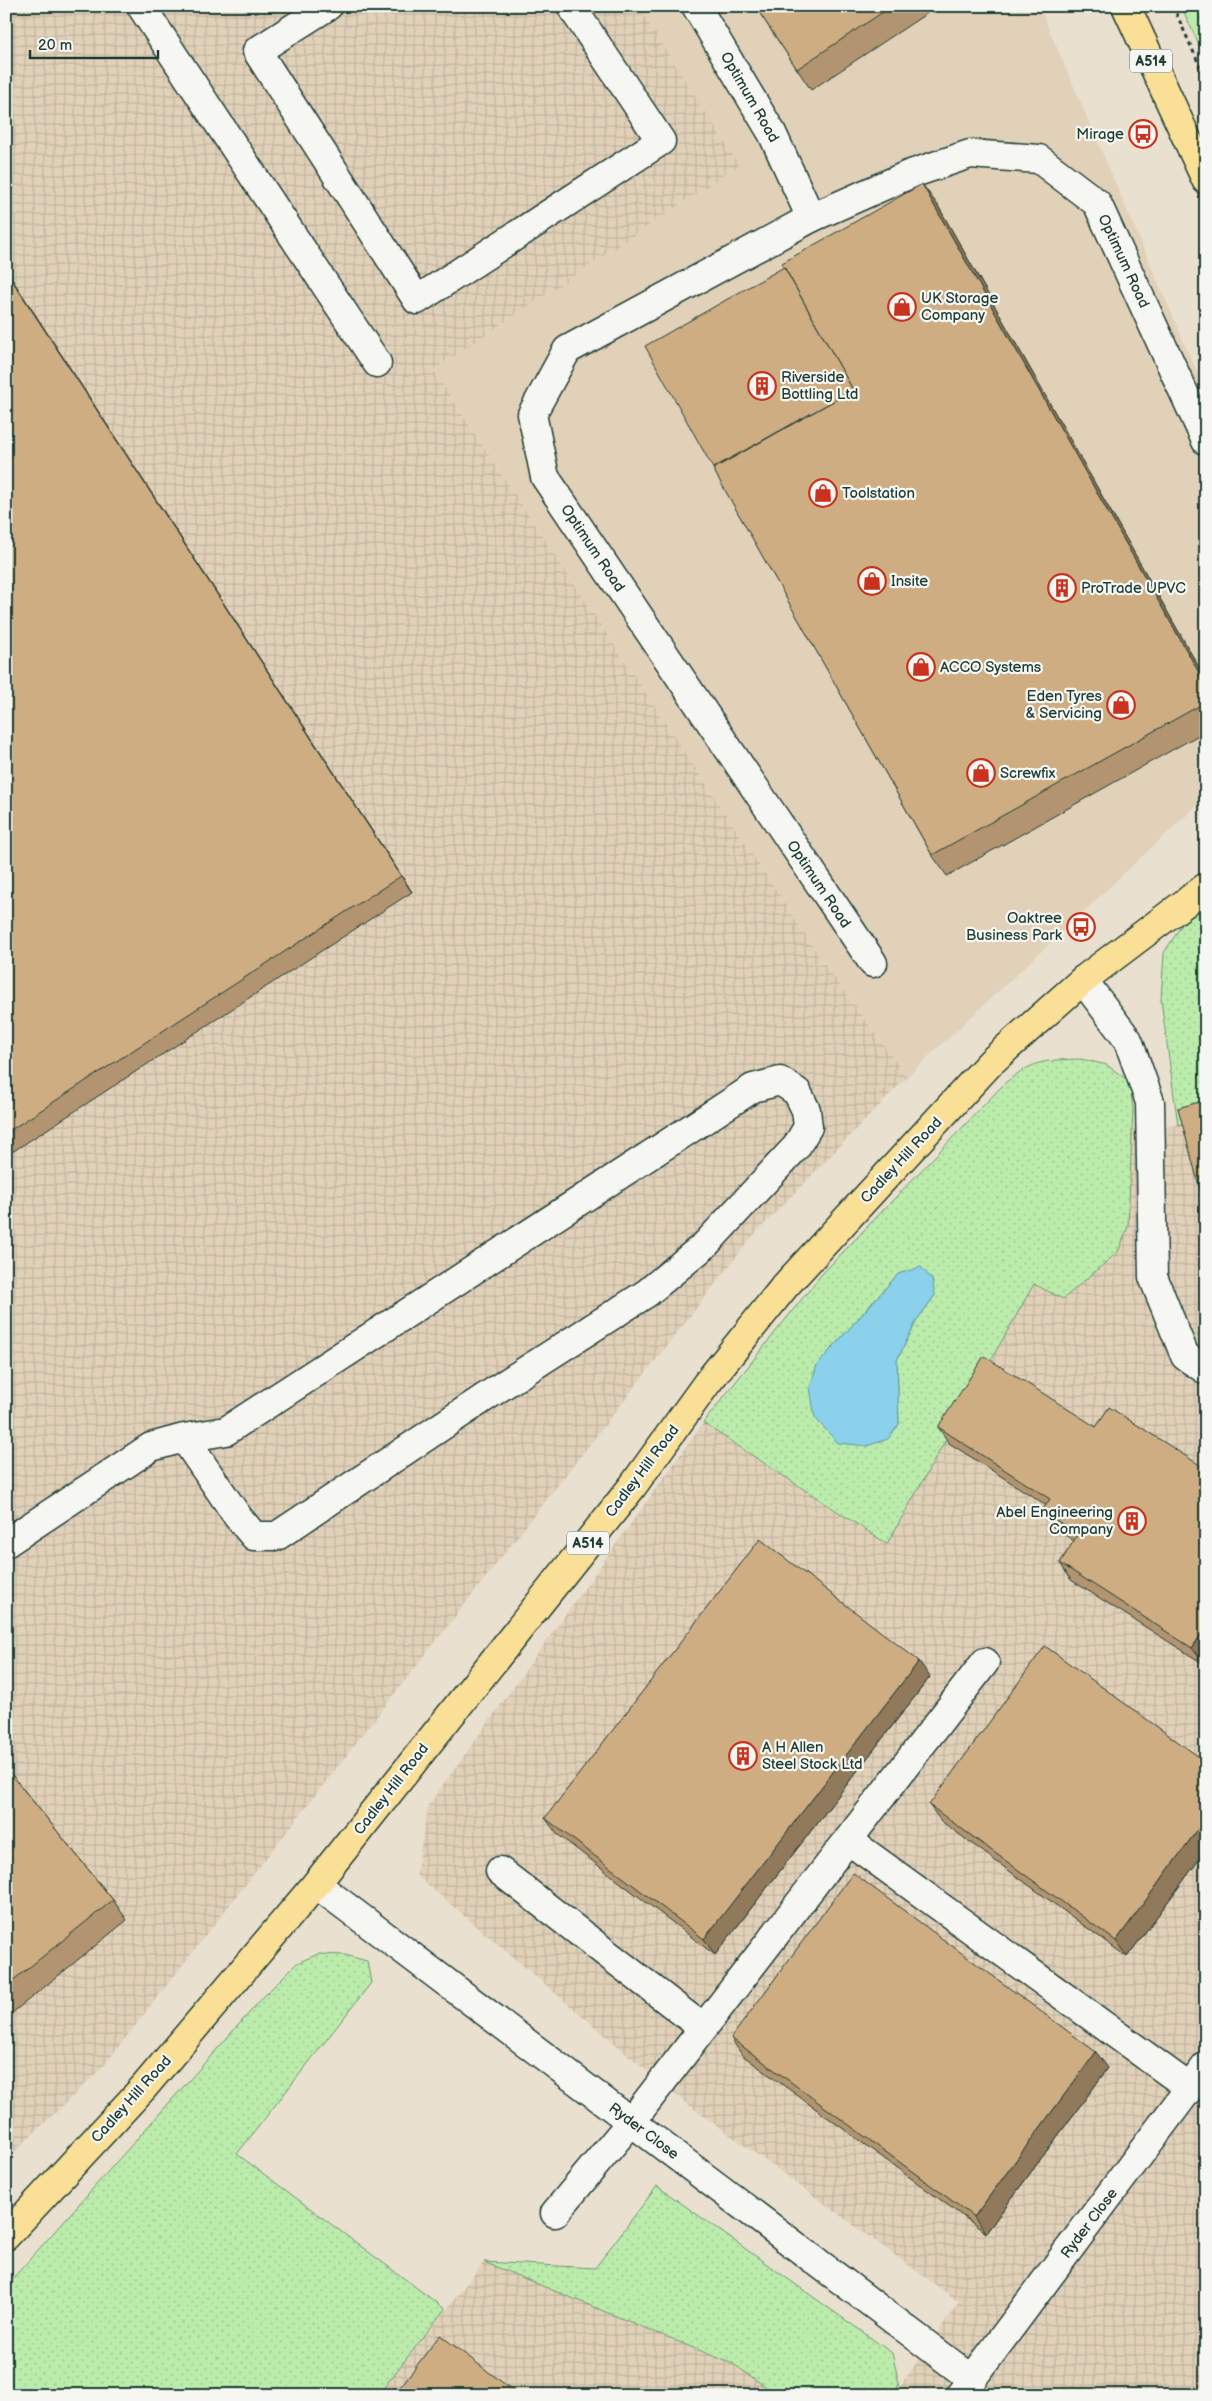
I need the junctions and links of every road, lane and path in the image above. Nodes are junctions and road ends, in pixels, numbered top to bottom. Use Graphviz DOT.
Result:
graph roads {
  1 [pos="141,6"];
  2 [pos="328,6"];
  3 [pos="572,6"];
  4 [pos="696,6"];
  5 [pos="1126,6"];
  6 [pos="1173,6"];
  7 [pos="1206,80"];
  8 [pos="1206,180"];
  9 [pos="811,218"];
  10 [pos="377,363"];
  11 [pos="1206,441"];
  12 [pos="1206,887"];
  13 [pos="873,963"];
  14 [pos="1083,980"];
  15 [pos="1206,1370"];
  16 [pos="184,1438"];
  17 [pos="6,1542"];
  18 [pos="985,1662"];
  19 [pos="848,1840"];
  20 [pos="500,1871"];
  21 [pos="316,1884"];
  22 [pos="704,2028"];
  23 [pos="1198,2077"];
  24 [pos="631,2122"];
  25 [pos="555,2213"];
  26 [pos="6,2236"];
  27 [pos="966,2387"];
  1 -- 10 [label="street"];
  2 -- 3 [label="street"];
  4 -- 9 [label="street, Optimum Road"];
  5 -- 8 [label="main road, A514"];
  6 -- 7 [label="path"];
  9 -- 11 [label="street, Optimum Road"];
  9 -- 13 [label="street, Optimum Road"];
  12 -- 14 [label="main road, Cadley Hill Road / A514"];
  14 -- 15 [label="street"];
  14 -- 21 [label="main road, Cadley Hill Road / A514"];
  16 -- 16 [label="street"];
  16 -- 17 [label="street"];
  18 -- 19 [label="street"];
  19 -- 22 [label="street"];
  19 -- 23 [label="street"];
  20 -- 22 [label="street"];
  21 -- 24 [label="street, Ryder Close"];
  21 -- 26 [label="main road, Cadley Hill Road / A514"];
  22 -- 24 [label="street"];
  23 -- 27 [label="street, Ryder Close"];
  24 -- 25 [label="street"];
  24 -- 27 [label="street, Ryder Close"];
}
